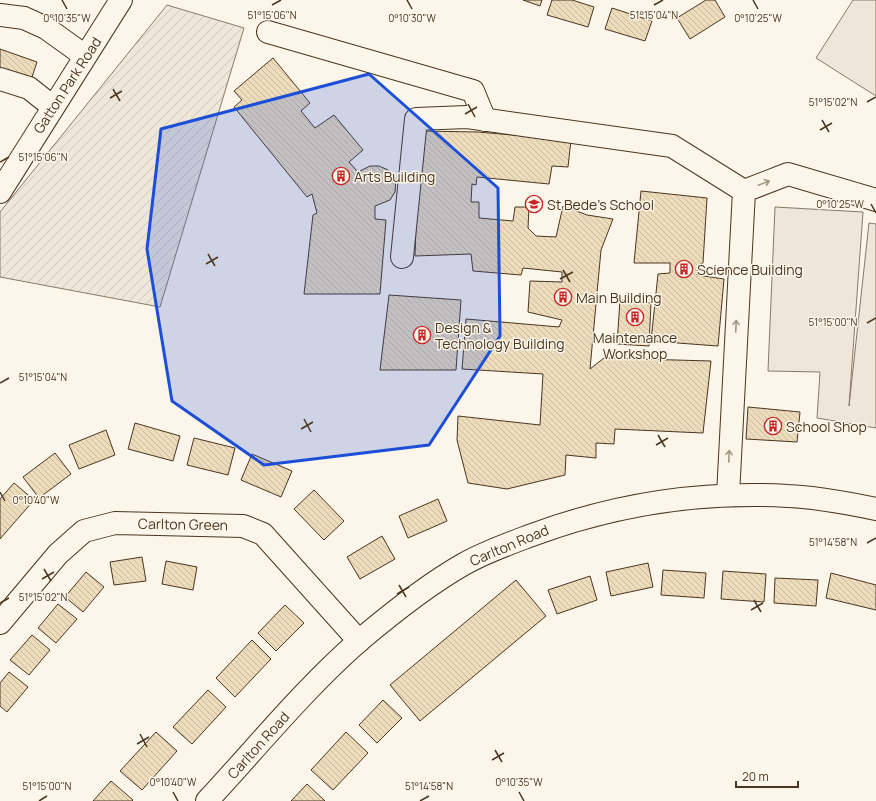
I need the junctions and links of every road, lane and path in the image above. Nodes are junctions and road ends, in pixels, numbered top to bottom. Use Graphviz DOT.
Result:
graph roads {
  1 [pos="121,0"];
  2 [pos="0,15"];
  3 [pos="268,32"];
  4 [pos="85,56"];
  5 [pos="0,79"];
  6 [pos="53,107"];
  7 [pos="485,120"];
  8 [pos="744,191"];
  9 [pos="0,192"];
  10 [pos="876,200"];
  11 [pos="402,257"];
  12 [pos="728,495"];
  13 [pos="876,509"];
  14 [pos="0,623"];
  15 [pos="359,641"];
  16 [pos="207,801"];
  1 -- 4 [label="street, Gatton Park Road"];
  2 -- 4 [label="street"];
  3 -- 7 [label="street"];
  4 -- 6 [label="street, Gatton Park Road"];
  5 -- 6 [label="street"];
  6 -- 9 [label="street, Gatton Park Road"];
  7 -- 8 [label="street"];
  7 -- 11 [label="street"];
  8 -- 10 [label="street, one-way"];
  12 -- 8 [label="street, one-way"];
  12 -- 13 [label="street, Carlton Road"];
  12 -- 15 [label="street, Carlton Road"];
  14 -- 15 [label="street, Carlton Green"];
  15 -- 16 [label="street, Carlton Road"];
}
